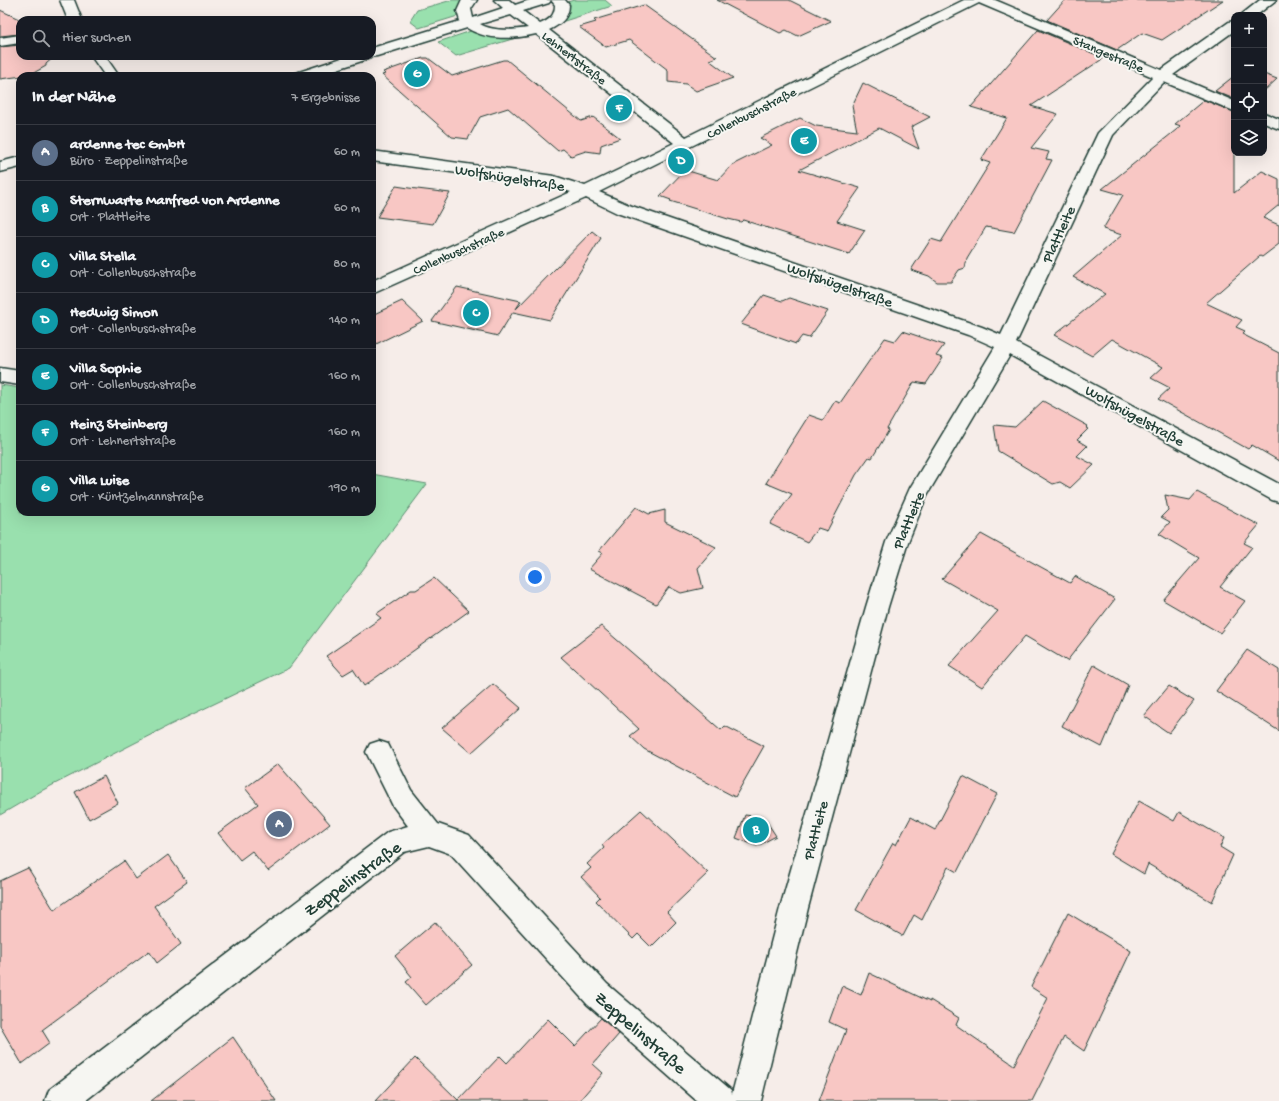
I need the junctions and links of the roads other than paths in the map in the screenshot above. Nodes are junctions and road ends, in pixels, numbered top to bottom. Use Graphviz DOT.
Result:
graph roads {
  1 [pos="67,0"];
  2 [pos="470,0"];
  3 [pos="501,0"];
  4 [pos="544,0"];
  5 [pos="558,0"];
  6 [pos="974,0"];
  7 [pos="984,0"];
  8 [pos="1269,0"];
  9 [pos="514,9"];
  10 [pos="1252,12"];
  11 [pos="73,16"];
  12 [pos="468,23"];
  13 [pos="1231,27"];
  14 [pos="540,30"];
  15 [pos="16,40"];
  16 [pos="0,42"];
  17 [pos="376,52"];
  18 [pos="101,60"];
  19 [pos="350,60"];
  20 [pos="109,72"];
  21 [pos="313,72"];
  22 [pos="1162,76"];
  23 [pos="1231,105"];
  24 [pos="1267,119"];
  25 [pos="1279,124"];
  26 [pos="685,144"];
  27 [pos="376,157"];
  28 [pos="16,163"];
  29 [pos="0,168"];
  30 [pos="586,192"];
  31 [pos="376,286"];
  32 [pos="1006,345"];
  33 [pos="0,375"];
  34 [pos="16,377"];
  35 [pos="1279,494"];
  36 [pos="379,752"];
  37 [pos="430,834"];
  38 [pos="60,1101"];
  39 [pos="720,1101"];
  40 [pos="746,1101"];
  1 -- 11 [label="street"];
  2 -- 12 [label="street"];
  3 -- 9 [label="street, Lehnertstraße"];
  4 -- 9 [label="street"];
  5 -- 14 [label="street"];
  6 -- 26 [label="street, Collenbuschstraße"];
  7 -- 22 [label="street, Stangestraße"];
  8 -- 10 [label="street"];
  9 -- 12 [label="street"];
  9 -- 14 [label="street, Lehnertstraße"];
  12 -- 14 [label="street"];
  12 -- 17 [label="street"];
  13 -- 22 [label="street, Plattleite"];
  14 -- 26 [label="street, Lehnertstraße"];
  15 -- 16 [label="street"];
  18 -- 20 [label="street"];
  19 -- 21 [label="street"];
  22 -- 23 [label="street, Stangestraße"];
  22 -- 32 [label="street, Plattleite"];
  24 -- 25 [label="street"];
  26 -- 30 [label="street, Collenbuschstraße"];
  27 -- 30 [label="street, Wolfshügelstraße"];
  28 -- 29 [label="street"];
  30 -- 31 [label="street, Collenbuschstraße"];
  30 -- 32 [label="street, Wolfshügelstraße"];
  32 -- 35 [label="street, Wolfshügelstraße"];
  32 -- 40 [label="street, Plattleite"];
  33 -- 34 [label="street"];
  36 -- 37 [label="street"];
  37 -- 38 [label="street, Zeppelinstraße"];
  37 -- 39 [label="street, Zeppelinstraße"];
}
